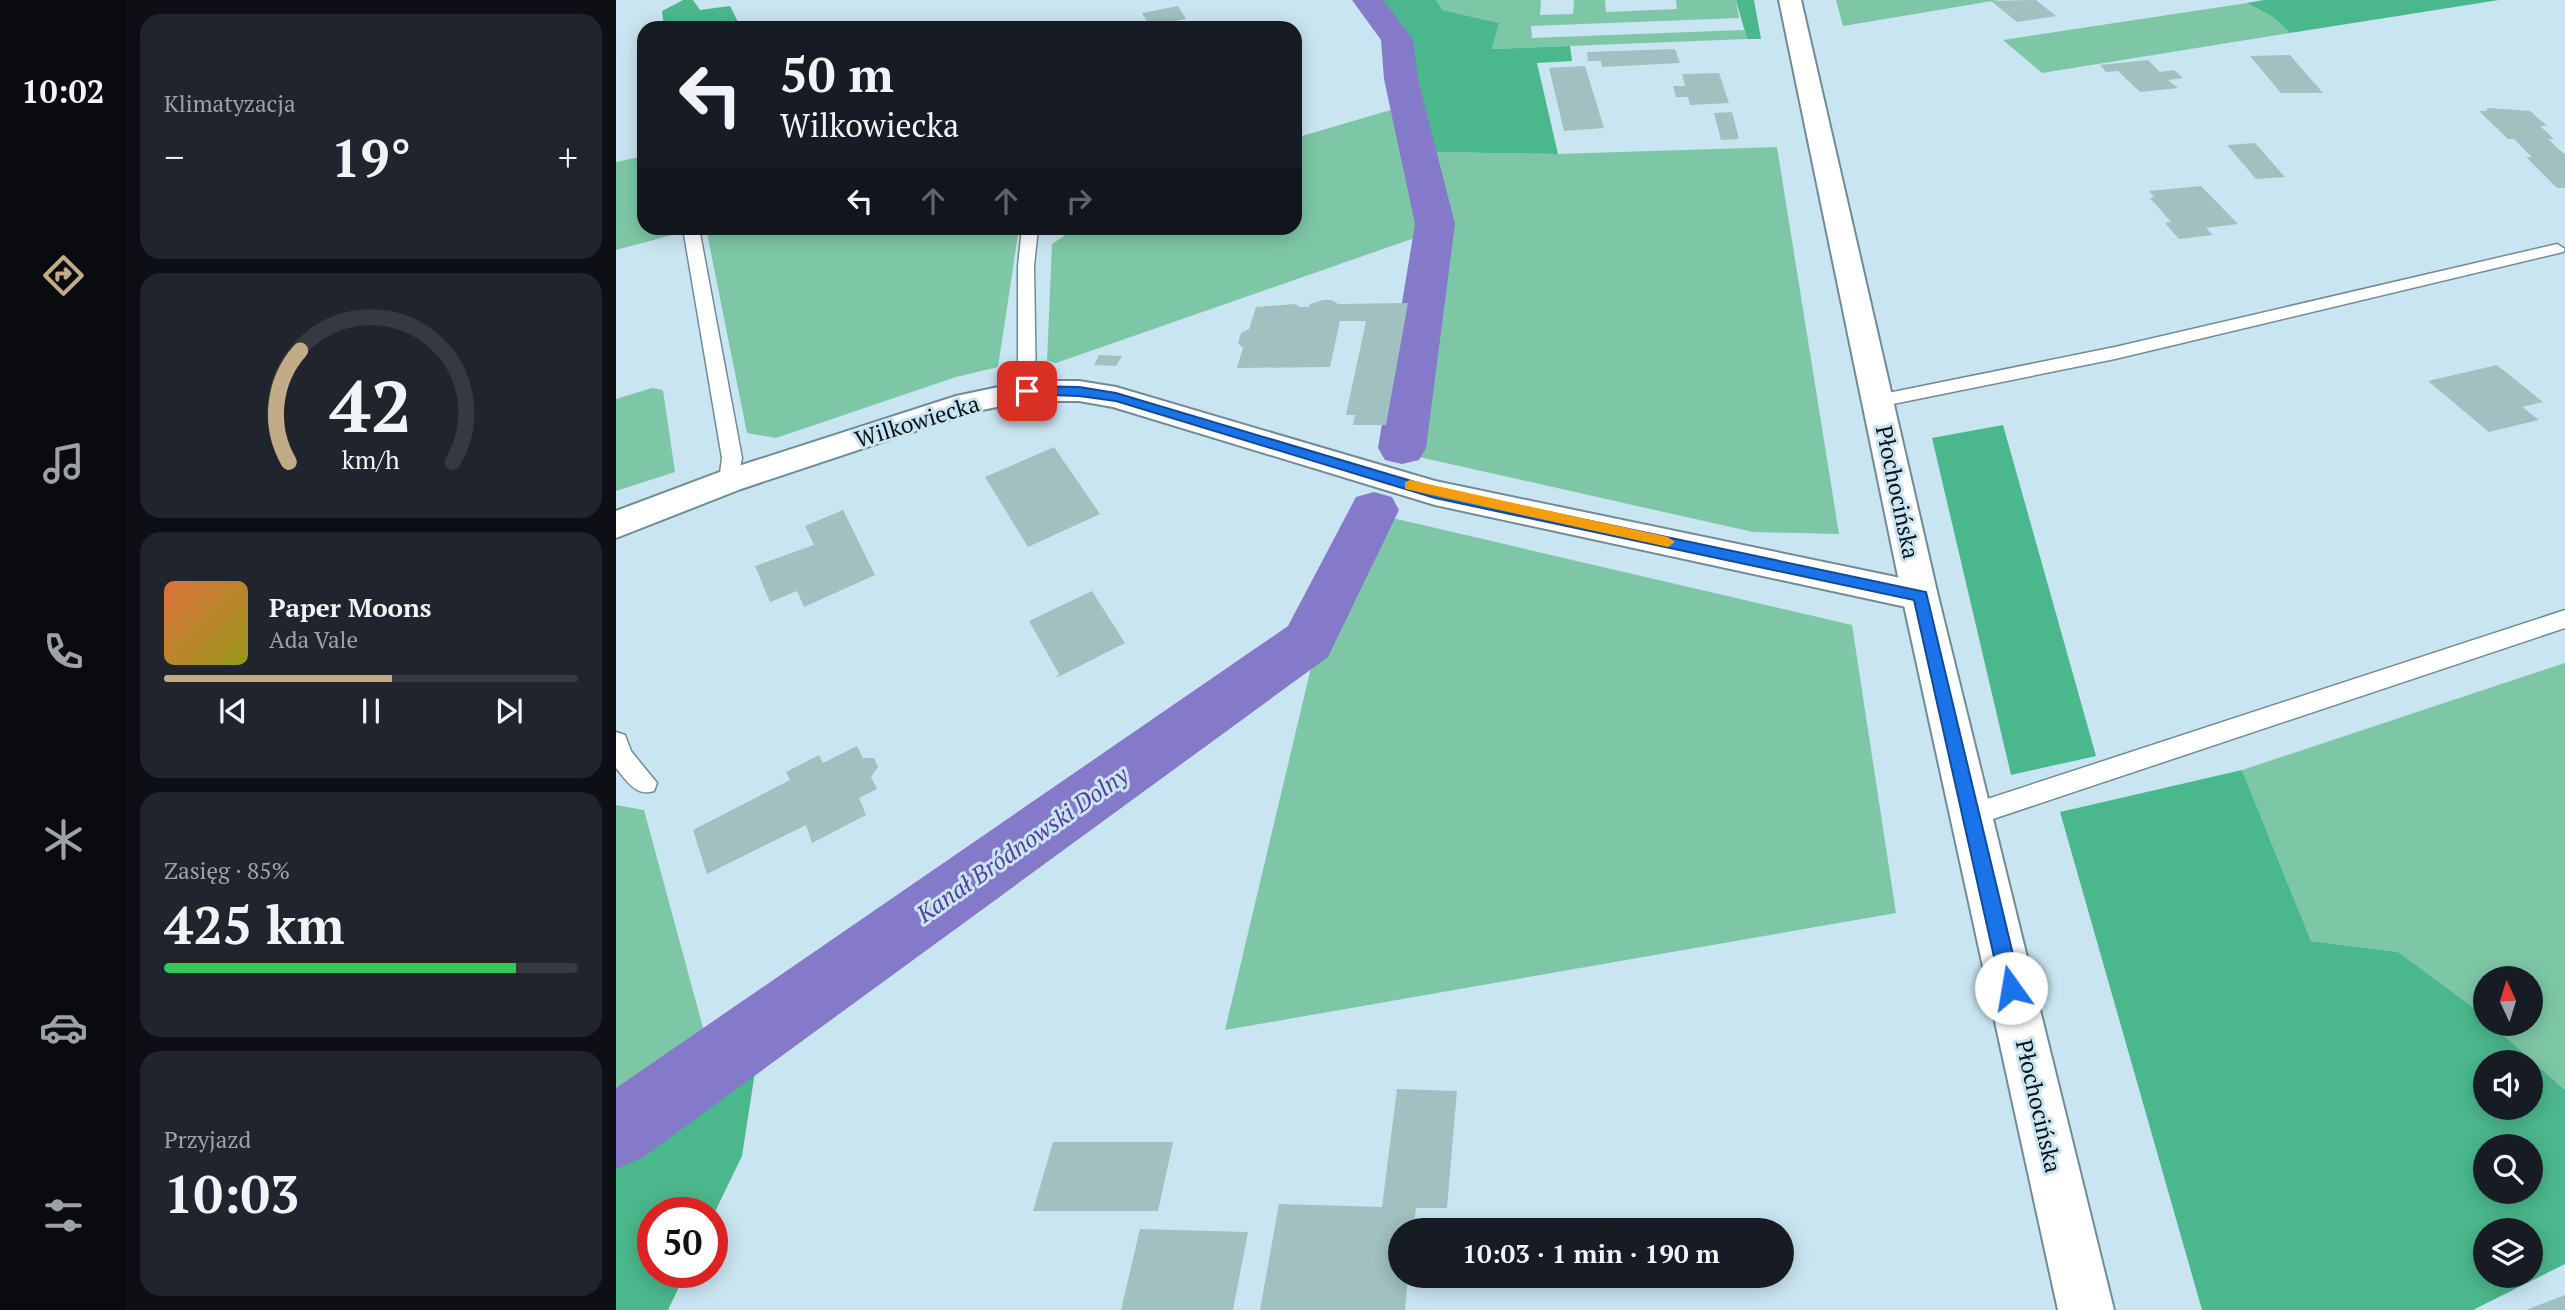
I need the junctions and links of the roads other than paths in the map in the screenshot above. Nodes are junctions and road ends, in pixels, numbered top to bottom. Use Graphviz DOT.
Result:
graph roads {
  1 [pos="1790,0"];
  2 [pos="692,235"];
  3 [pos="1029,235"];
  4 [pos="2557,249"];
  5 [pos="1027,391"];
  6 [pos="1878,401"];
  7 [pos="729,481"];
  8 [pos="616,525"];
  9 [pos="1920,596"];
  10 [pos="2565,619"];
  11 [pos="616,742"];
  12 [pos="645,783"];
  13 [pos="1972,815"];
  14 [pos="2086,1310"];
  1 -- 6 [label="main road, Płochocińska"];
  2 -- 7 [label="lane"];
  3 -- 5 [label="lane"];
  4 -- 6 [label="lane"];
  5 -- 7 [label="main road, Wilkowiecka"];
  5 -- 9 [label="main road, Wilkowiecka"];
  6 -- 9 [label="main road, Płochocińska"];
  7 -- 8 [label="main road, Wilkowiecka"];
  9 -- 13 [label="main road, Płochocińska"];
  10 -- 13 [label="lane"];
  11 -- 12 [label="lane"];
  13 -- 14 [label="main road, Płochocińska"];
}
